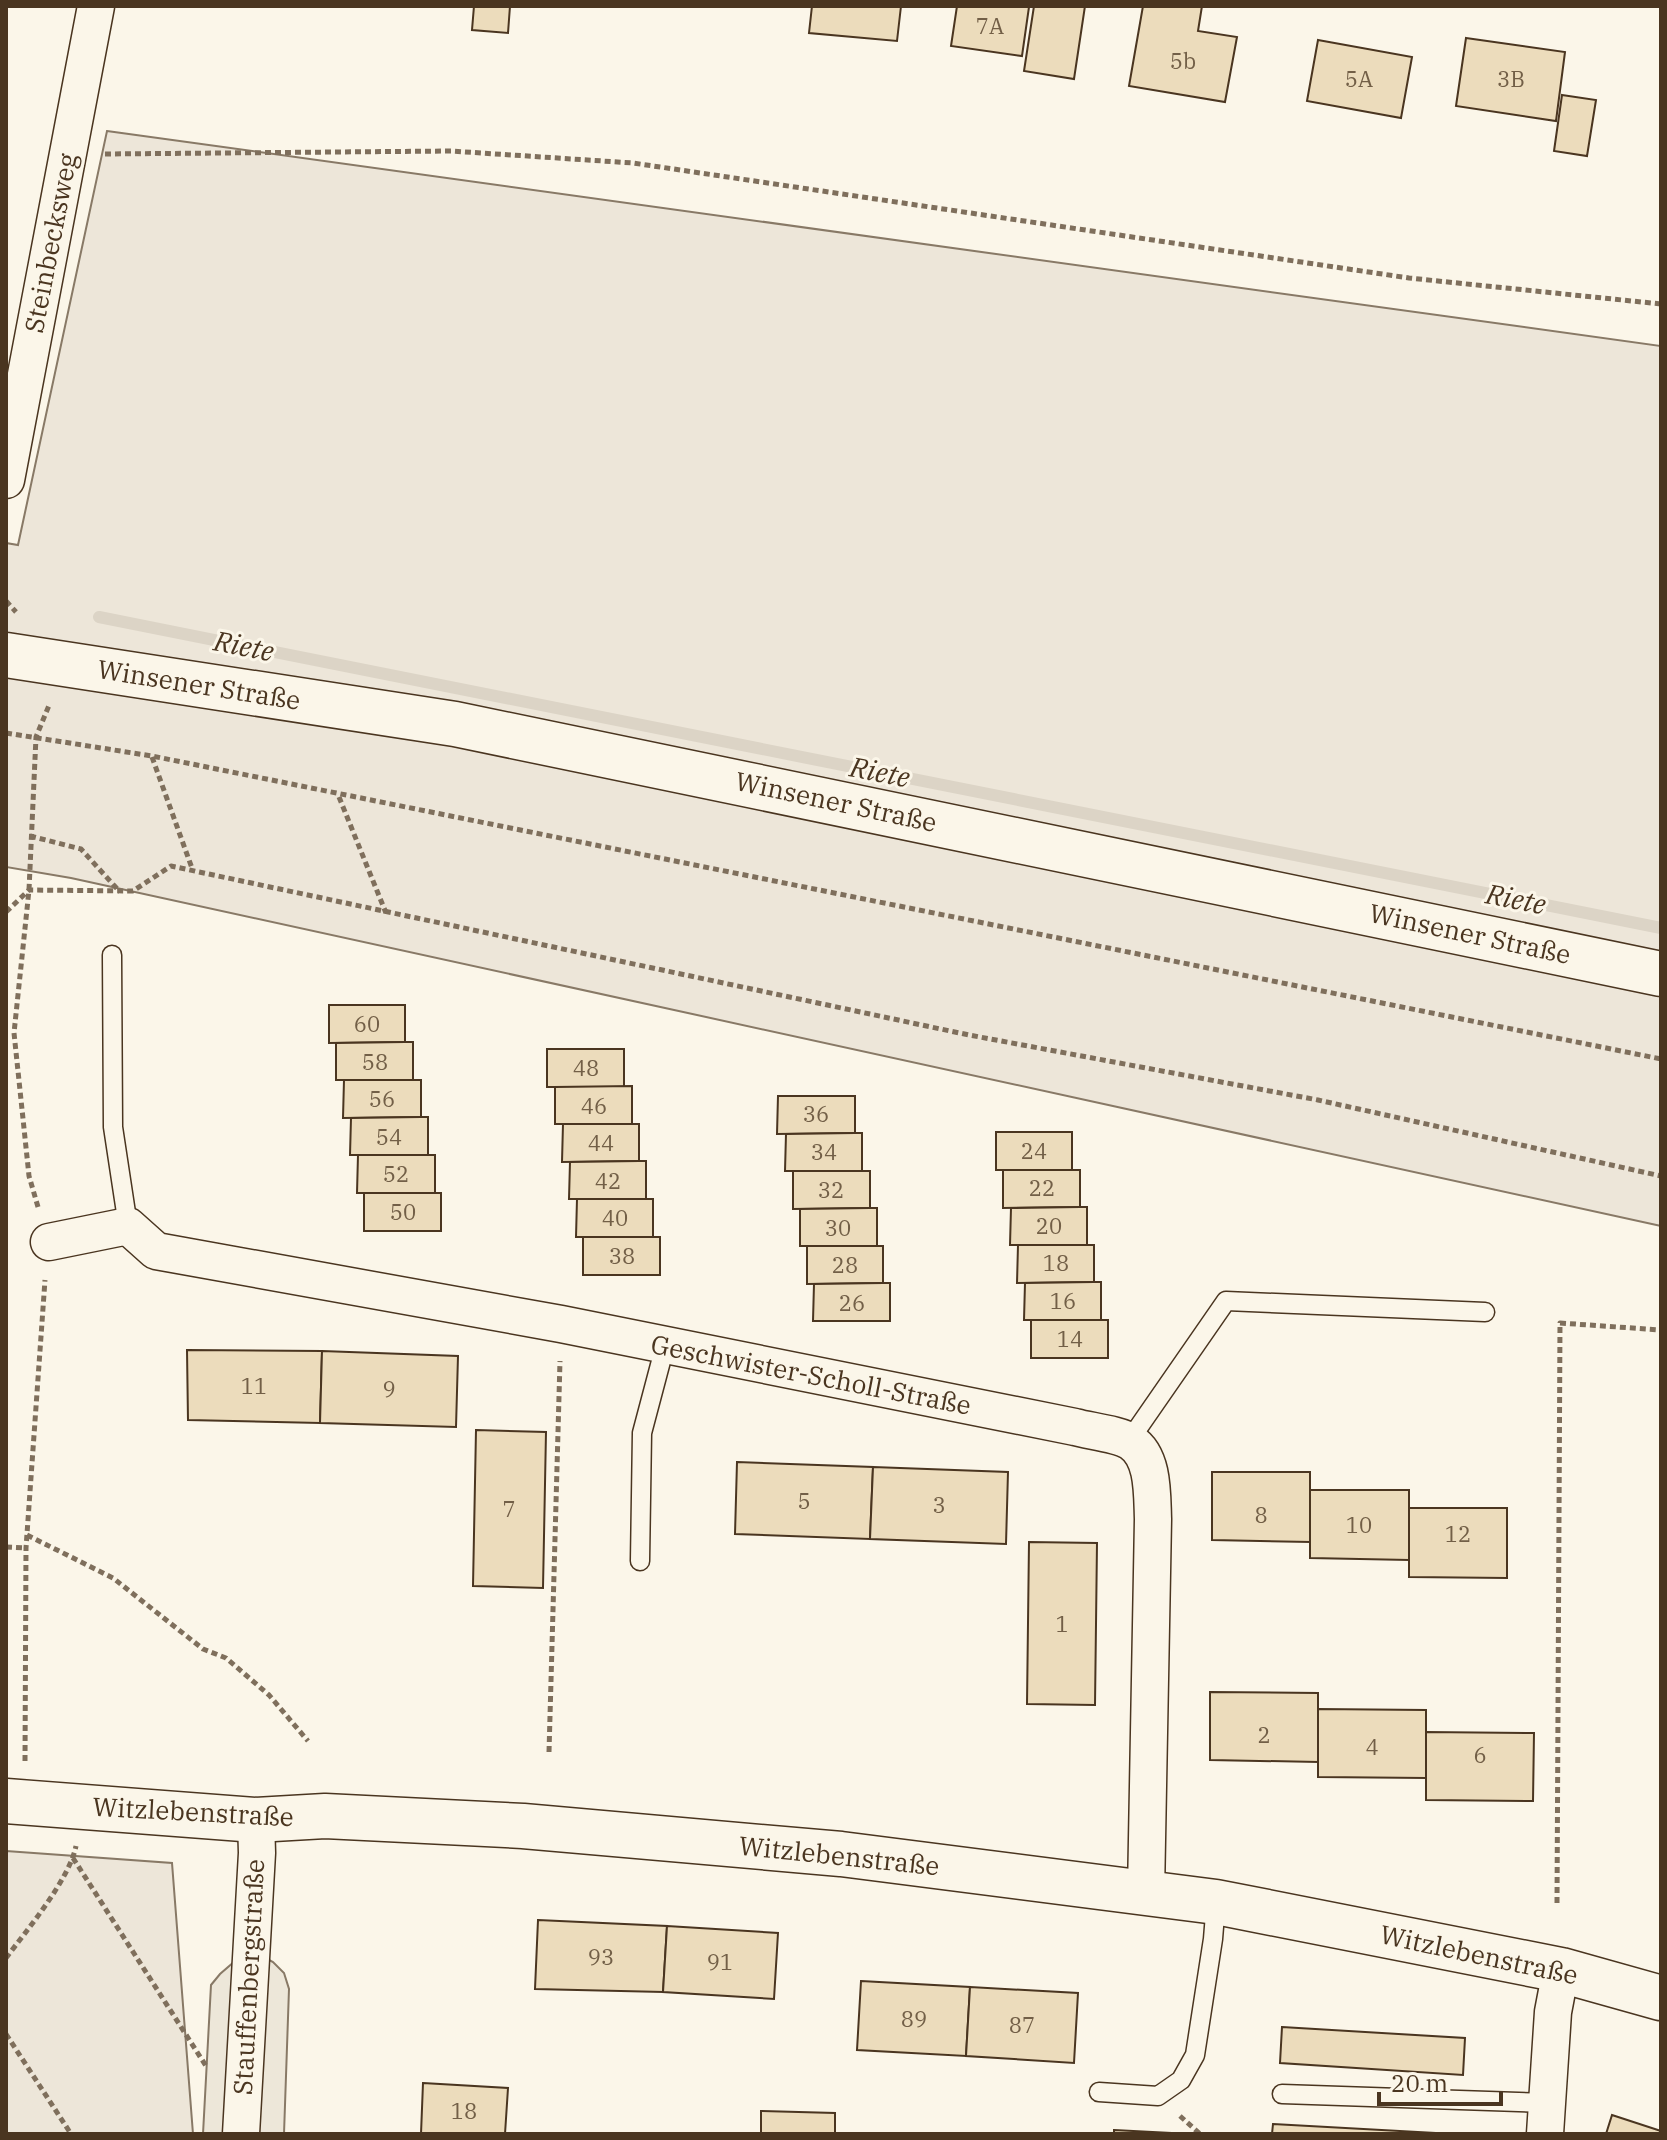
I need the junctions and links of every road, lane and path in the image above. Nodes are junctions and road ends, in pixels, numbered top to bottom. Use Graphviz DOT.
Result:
graph roads {
  1 [pos="96,6"];
  2 [pos="68,154"];
  3 [pos="1661,304"];
  4 [pos="6,480"];
  5 [pos="6,655"];
  6 [pos="6,733"];
  7 [pos="152,756"];
  8 [pos="339,796"];
  9 [pos="30,836"];
  10 [pos="193,871"];
  11 [pos="120,892"];
  12 [pos="6,912"];
  13 [pos="386,913"];
  14 [pos="112,955"];
  15 [pos="1661,974"];
  16 [pos="1661,1059"];
  17 [pos="1661,1176"];
  18 [pos="128,1226"];
  19 [pos="49,1242"];
  20 [pos="1485,1312"];
  21 [pos="561,1324"];
  22 [pos="1661,1330"];
  23 [pos="665,1346"];
  24 [pos="1129,1441"];
  25 [pos="27,1535"];
  26 [pos="6,1547"];
  27 [pos="26,1548"];
  28 [pos="640,1561"];
  29 [pos="308,1741"];
  30 [pos="549,1752"];
  31 [pos="6,1801"];
  32 [pos="59,1805"];
  33 [pos="256,1820"];
  34 [pos="73,1858"];
  35 [pos="1146,1893"];
  36 [pos="1216,1902"];
  37 [pos="1557,1903"];
  38 [pos="6,1958"];
  39 [pos="1561,1970"];
  40 [pos="1661,1998"];
  41 [pos="6,2034"];
  42 [pos="208,2069"];
  43 [pos="1099,2092"];
  44 [pos="1282,2094"];
  45 [pos="1178,2114"];
  46 [pos="1546,2119"];
  47 [pos="71,2134"];
  48 [pos="241,2134"];
  49 [pos="1200,2134"];
  1 -- 2 [label="street, Steinbecksweg"];
  2 -- 3 [label="path"];
  2 -- 4 [label="street, Steinbecksweg"];
  5 -- 15 [label="street, Winsener Straße"];
  6 -- 7 [label="path"];
  7 -- 8 [label="path"];
  7 -- 10 [label="path"];
  8 -- 13 [label="path"];
  8 -- 16 [label="path"];
  9 -- 11 [label="path"];
  10 -- 11 [label="path"];
  10 -- 13 [label="path"];
  11 -- 12 [label="path"];
  13 -- 17 [label="path"];
  14 -- 18 [label="lane"];
  18 -- 19 [label="street"];
  18 -- 21 [label="street, Geschwister-Scholl-Straße"];
  20 -- 24 [label="lane"];
  21 -- 23 [label="street, Geschwister-Scholl-Straße"];
  21 -- 30 [label="path"];
  22 -- 37 [label="path"];
  23 -- 24 [label="street, Geschwister-Scholl-Straße"];
  23 -- 28 [label="lane"];
  24 -- 35 [label="street"];
  25 -- 29 [label="path"];
  26 -- 27 [label="path"];
  31 -- 32 [label="street, Witzlebenstraße"];
  32 -- 33 [label="street, Witzlebenstraße"];
  32 -- 34 [label="path"];
  33 -- 35 [label="street, Witzlebenstraße"];
  33 -- 48 [label="street, Stauffenbergstraße"];
  34 -- 38 [label="path"];
  34 -- 42 [label="path"];
  35 -- 36 [label="street, Witzlebenstraße"];
  36 -- 39 [label="street, Witzlebenstraße"];
  36 -- 43 [label="lane"];
  39 -- 40 [label="street, Witzlebenstraße"];
  39 -- 46 [label="street"];
  41 -- 47 [label="path"];
  44 -- 46 [label="lane"];
  45 -- 49 [label="path"];
}
